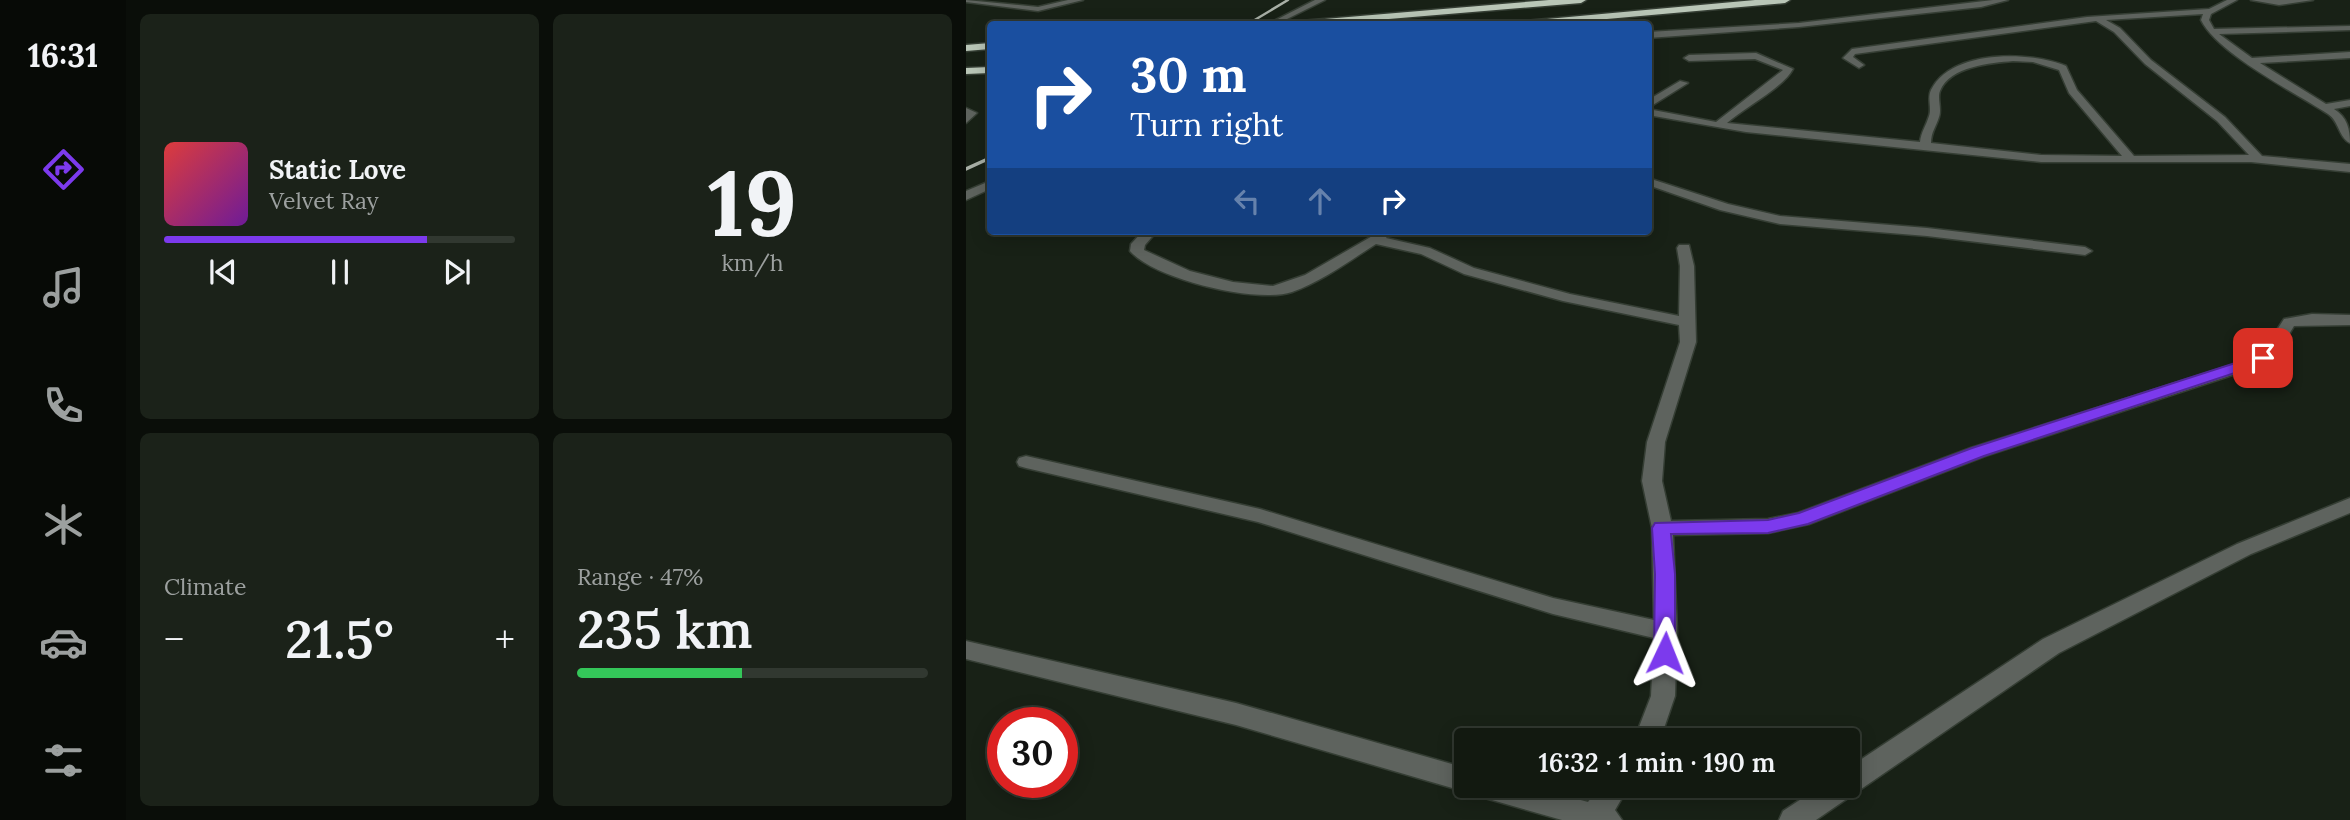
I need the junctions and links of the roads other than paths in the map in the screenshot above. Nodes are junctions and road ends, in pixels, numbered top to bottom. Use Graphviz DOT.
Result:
graph roads {
  1 [pos="966,0"];
  2 [pos="1079,0"];
  3 [pos="1321,0"];
  4 [pos="1581,0"];
  5 [pos="1785,0"];
  6 [pos="2004,0"];
  7 [pos="2233,0"];
  8 [pos="2255,0"];
  9 [pos="2309,0"];
  10 [pos="2209,11"];
  11 [pos="2097,19"];
  12 [pos="1278,21"];
  13 [pos="1338,21"];
  14 [pos="1558,21"];
  15 [pos="2350,28"];
  16 [pos="2211,32"];
  17 [pos="1652,35"];
  18 [pos="987,46"];
  19 [pos="966,48"];
  20 [pos="2350,55"];
  21 [pos="1689,58"];
  22 [pos="2250,61"];
  23 [pos="1859,65"];
  24 [pos="987,70"];
  25 [pos="966,72"];
  26 [pos="1683,83"];
  27 [pos="2350,103"];
  28 [pos="2326,107"];
  29 [pos="966,111"];
  30 [pos="1652,111"];
  31 [pos="1652,112"];
  32 [pos="966,120"];
  33 [pos="1719,125"];
  34 [pos="2350,140"];
  35 [pos="1925,146"];
  36 [pos="2258,158"];
  37 [pos="2132,160"];
  38 [pos="2350,168"];
  39 [pos="1652,182"];
  40 [pos="987,186"];
  41 [pos="966,196"];
  42 [pos="1146,235"];
  43 [pos="1380,235"];
  44 [pos="1684,248"];
  45 [pos="2085,251"];
  46 [pos="2350,320"];
  47 [pos="1687,321"];
  48 [pos="1026,462"];
  49 [pos="2350,505"];
  50 [pos="1662,528"];
  51 [pos="1666,632"];
  52 [pos="966,650"];
  53 [pos="1651,728"];
  54 [pos="1860,775"];
  55 [pos="1454,777"];
  56 [pos="1526,798"];
  57 [pos="1609,798"];
  58 [pos="1825,798"];
  59 [pos="1598,819"];
  60 [pos="1793,820"];
  1 -- 2 [label="street"];
  3 -- 12 [label="street"];
  4 -- 13 [label="highway"];
  5 -- 14 [label="highway"];
  6 -- 17 [label="street"];
  7 -- 10 [label="street"];
  8 -- 9 [label="street"];
  10 -- 11 [label="street"];
  10 -- 16 [label="street"];
  11 -- 23 [label="street"];
  11 -- 36 [label="street"];
  15 -- 16 [label="street"];
  16 -- 22 [label="street"];
  18 -- 19 [label="highway"];
  20 -- 22 [label="street"];
  21 -- 33 [label="street"];
  22 -- 28 [label="street"];
  24 -- 25 [label="highway"];
  26 -- 30 [label="street"];
  27 -- 28 [label="street"];
  28 -- 34 [label="street"];
  29 -- 32 [label="street"];
  31 -- 33 [label="street"];
  33 -- 35 [label="street"];
  35 -- 37 [label="street"];
  35 -- 37 [label="street"];
  36 -- 37 [label="street"];
  36 -- 38 [label="street"];
  39 -- 45 [label="street"];
  40 -- 41 [label="street"];
  42 -- 43 [label="street"];
  43 -- 47 [label="street"];
  44 -- 47 [label="street"];
  46 -- 50 [label="street"];
  47 -- 50 [label="street"];
  48 -- 51 [label="street"];
  49 -- 54 [label="street"];
  50 -- 51 [label="street"];
  51 -- 53 [label="street"];
  52 -- 55 [label="street"];
  56 -- 59 [label="street"];
  57 -- 59 [label="street"];
  58 -- 60 [label="street"];
}
